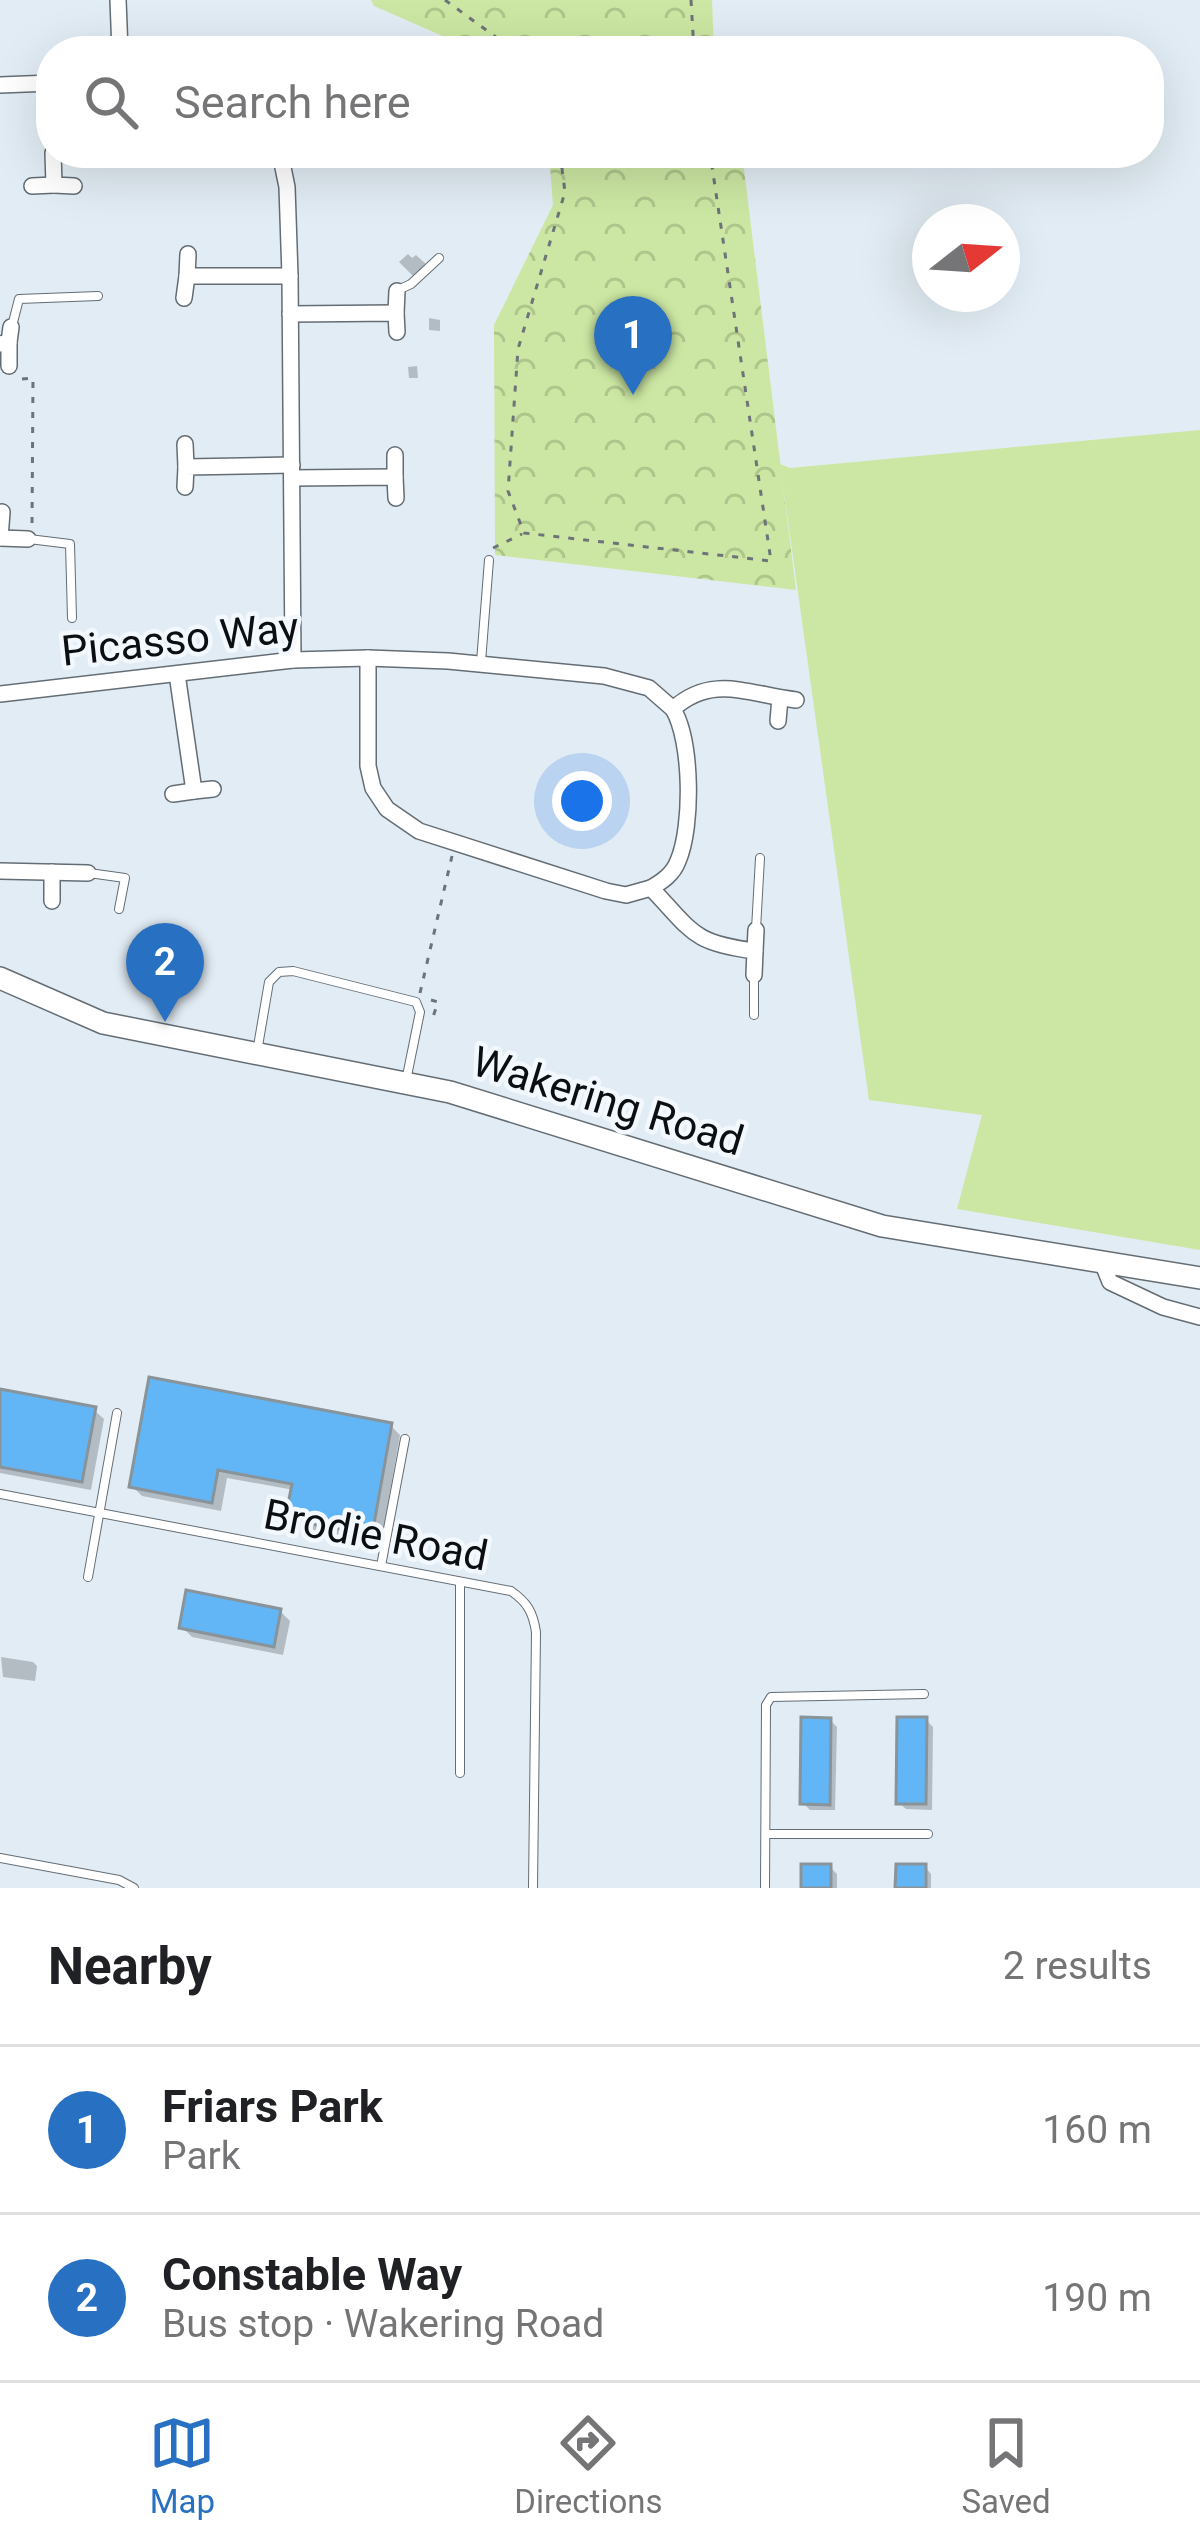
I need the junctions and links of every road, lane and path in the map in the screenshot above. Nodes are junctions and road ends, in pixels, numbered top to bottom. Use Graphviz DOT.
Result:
graph roads {
  1 [pos="118,0"];
  2 [pos="445,0"];
  3 [pos="692,0"];
  4 [pos="119,36"];
  5 [pos="494,36"];
  6 [pos="693,36"];
  7 [pos="36,83"];
  8 [pos="0,85"];
  9 [pos="53,168"];
  10 [pos="283,168"];
  11 [pos="562,168"];
  12 [pos="712,168"];
  13 [pos="54,185"];
  14 [pos="32,186"];
  15 [pos="74,186"];
  16 [pos="188,254"];
  17 [pos="439,258"];
  18 [pos="187,276"];
  19 [pos="290,276"];
  20 [pos="397,291"];
  21 [pos="98,296"];
  22 [pos="184,298"];
  23 [pos="396,313"];
  24 [pos="290,314"];
  25 [pos="397,332"];
  26 [pos="7,338"];
  27 [pos="9,366"];
  28 [pos="185,444"];
  29 [pos="395,455"];
  30 [pos="186,466"];
  31 [pos="292,472"];
  32 [pos="395,477"];
  33 [pos="185,487"];
  34 [pos="396,498"];
  35 [pos="2,512"];
  36 [pos="524,533"];
  37 [pos="0,538"];
  38 [pos="30,539"];
  39 [pos="488,560"];
  40 [pos="72,618"];
  41 [pos="368,658"];
  42 [pos="293,660"];
  43 [pos="481,664"];
  44 [pos="177,674"];
  45 [pos="0,694"];
  46 [pos="673,709"];
  47 [pos="778,722"];
  48 [pos="213,789"];
  49 [pos="194,791"];
  50 [pos="173,794"];
  51 [pos="455,842"];
  52 [pos="760,858"];
  53 [pos="0,871"];
  54 [pos="52,872"];
  55 [pos="88,873"];
  56 [pos="651,889"];
  57 [pos="52,901"];
  58 [pos="119,909"];
  59 [pos="756,930"];
  60 [pos="755,951"];
  61 [pos="754,975"];
  62 [pos="0,978"];
  63 [pos="754,1015"];
  64 [pos="431,1022"];
  65 [pos="257,1054"];
  66 [pos="406,1083"];
  67 [pos="1102,1262"];
  68 [pos="1200,1278"];
  69 [pos="1200,1317"];
  70 [pos="117,1413"];
  71 [pos="405,1439"];
  72 [pos="0,1494"];
  73 [pos="100,1512"];
  74 [pos="381,1566"];
  75 [pos="88,1577"];
  76 [pos="460,1582"];
  77 [pos="924,1694"];
  78 [pos="460,1773"];
  79 [pos="767,1834"];
  80 [pos="928,1834"];
  81 [pos="0,1858"];
  82 [pos="134,1888"];
  83 [pos="533,1888"];
  84 [pos="765,1888"];
  1 -- 4 [label="street"];
  2 -- 5 [label="path"];
  3 -- 6 [label="path"];
  7 -- 8 [label="street"];
  9 -- 13 [label="street"];
  10 -- 19 [label="street"];
  11 -- 36 [label="path"];
  12 -- 36 [label="path"];
  13 -- 14 [label="street"];
  13 -- 15 [label="street"];
  16 -- 18 [label="street"];
  17 -- 20 [label="lane"];
  18 -- 19 [label="street"];
  18 -- 22 [label="street"];
  19 -- 24 [label="street"];
  20 -- 23 [label="street"];
  21 -- 26 [label="lane"];
  23 -- 24 [label="street"];
  23 -- 25 [label="street"];
  24 -- 31 [label="street"];
  26 -- 27 [label="street"];
  27 -- 38 [label="path"];
  28 -- 30 [label="street"];
  29 -- 32 [label="street"];
  30 -- 31 [label="street"];
  30 -- 33 [label="street"];
  31 -- 32 [label="street"];
  31 -- 42 [label="street"];
  32 -- 34 [label="street"];
  35 -- 37 [label="street"];
  36 -- 39 [label="path"];
  37 -- 38 [label="street"];
  38 -- 40 [label="lane"];
  39 -- 43 [label="lane"];
  41 -- 42 [label="street, Picasso Way"];
  41 -- 43 [label="street, Picasso Way"];
  41 -- 51 [label="street"];
  42 -- 44 [label="street, Picasso Way"];
  43 -- 46 [label="street, Picasso Way"];
  44 -- 45 [label="street, Picasso Way"];
  44 -- 49 [label="street"];
  46 -- 47 [label="street"];
  46 -- 56 [label="street"];
  48 -- 49 [label="street"];
  49 -- 50 [label="street"];
  51 -- 56 [label="street"];
  51 -- 64 [label="path"];
  52 -- 59 [label="lane"];
  53 -- 54 [label="street"];
  54 -- 55 [label="street"];
  54 -- 57 [label="street"];
  55 -- 58 [label="lane"];
  56 -- 60 [label="street"];
  59 -- 60 [label="street"];
  60 -- 61 [label="street"];
  61 -- 63 [label="lane"];
  62 -- 65 [label="street, Wakering Road"];
  65 -- 66 [label="street, Wakering Road"];
  65 -- 66 [label="lane"];
  66 -- 67 [label="street, Wakering Road"];
  67 -- 68 [label="street, Wakering Road"];
  67 -- 69 [label="street"];
  70 -- 73 [label="lane"];
  71 -- 74 [label="lane"];
  72 -- 73 [label="lane, Brodie Road"];
  73 -- 74 [label="lane, Brodie Road"];
  73 -- 75 [label="lane"];
  74 -- 76 [label="lane, Brodie Road"];
  76 -- 78 [label="lane"];
  76 -- 83 [label="lane, Brodie Road"];
  77 -- 79 [label="lane"];
  79 -- 80 [label="lane"];
  79 -- 84 [label="lane"];
  81 -- 82 [label="lane"];
}
